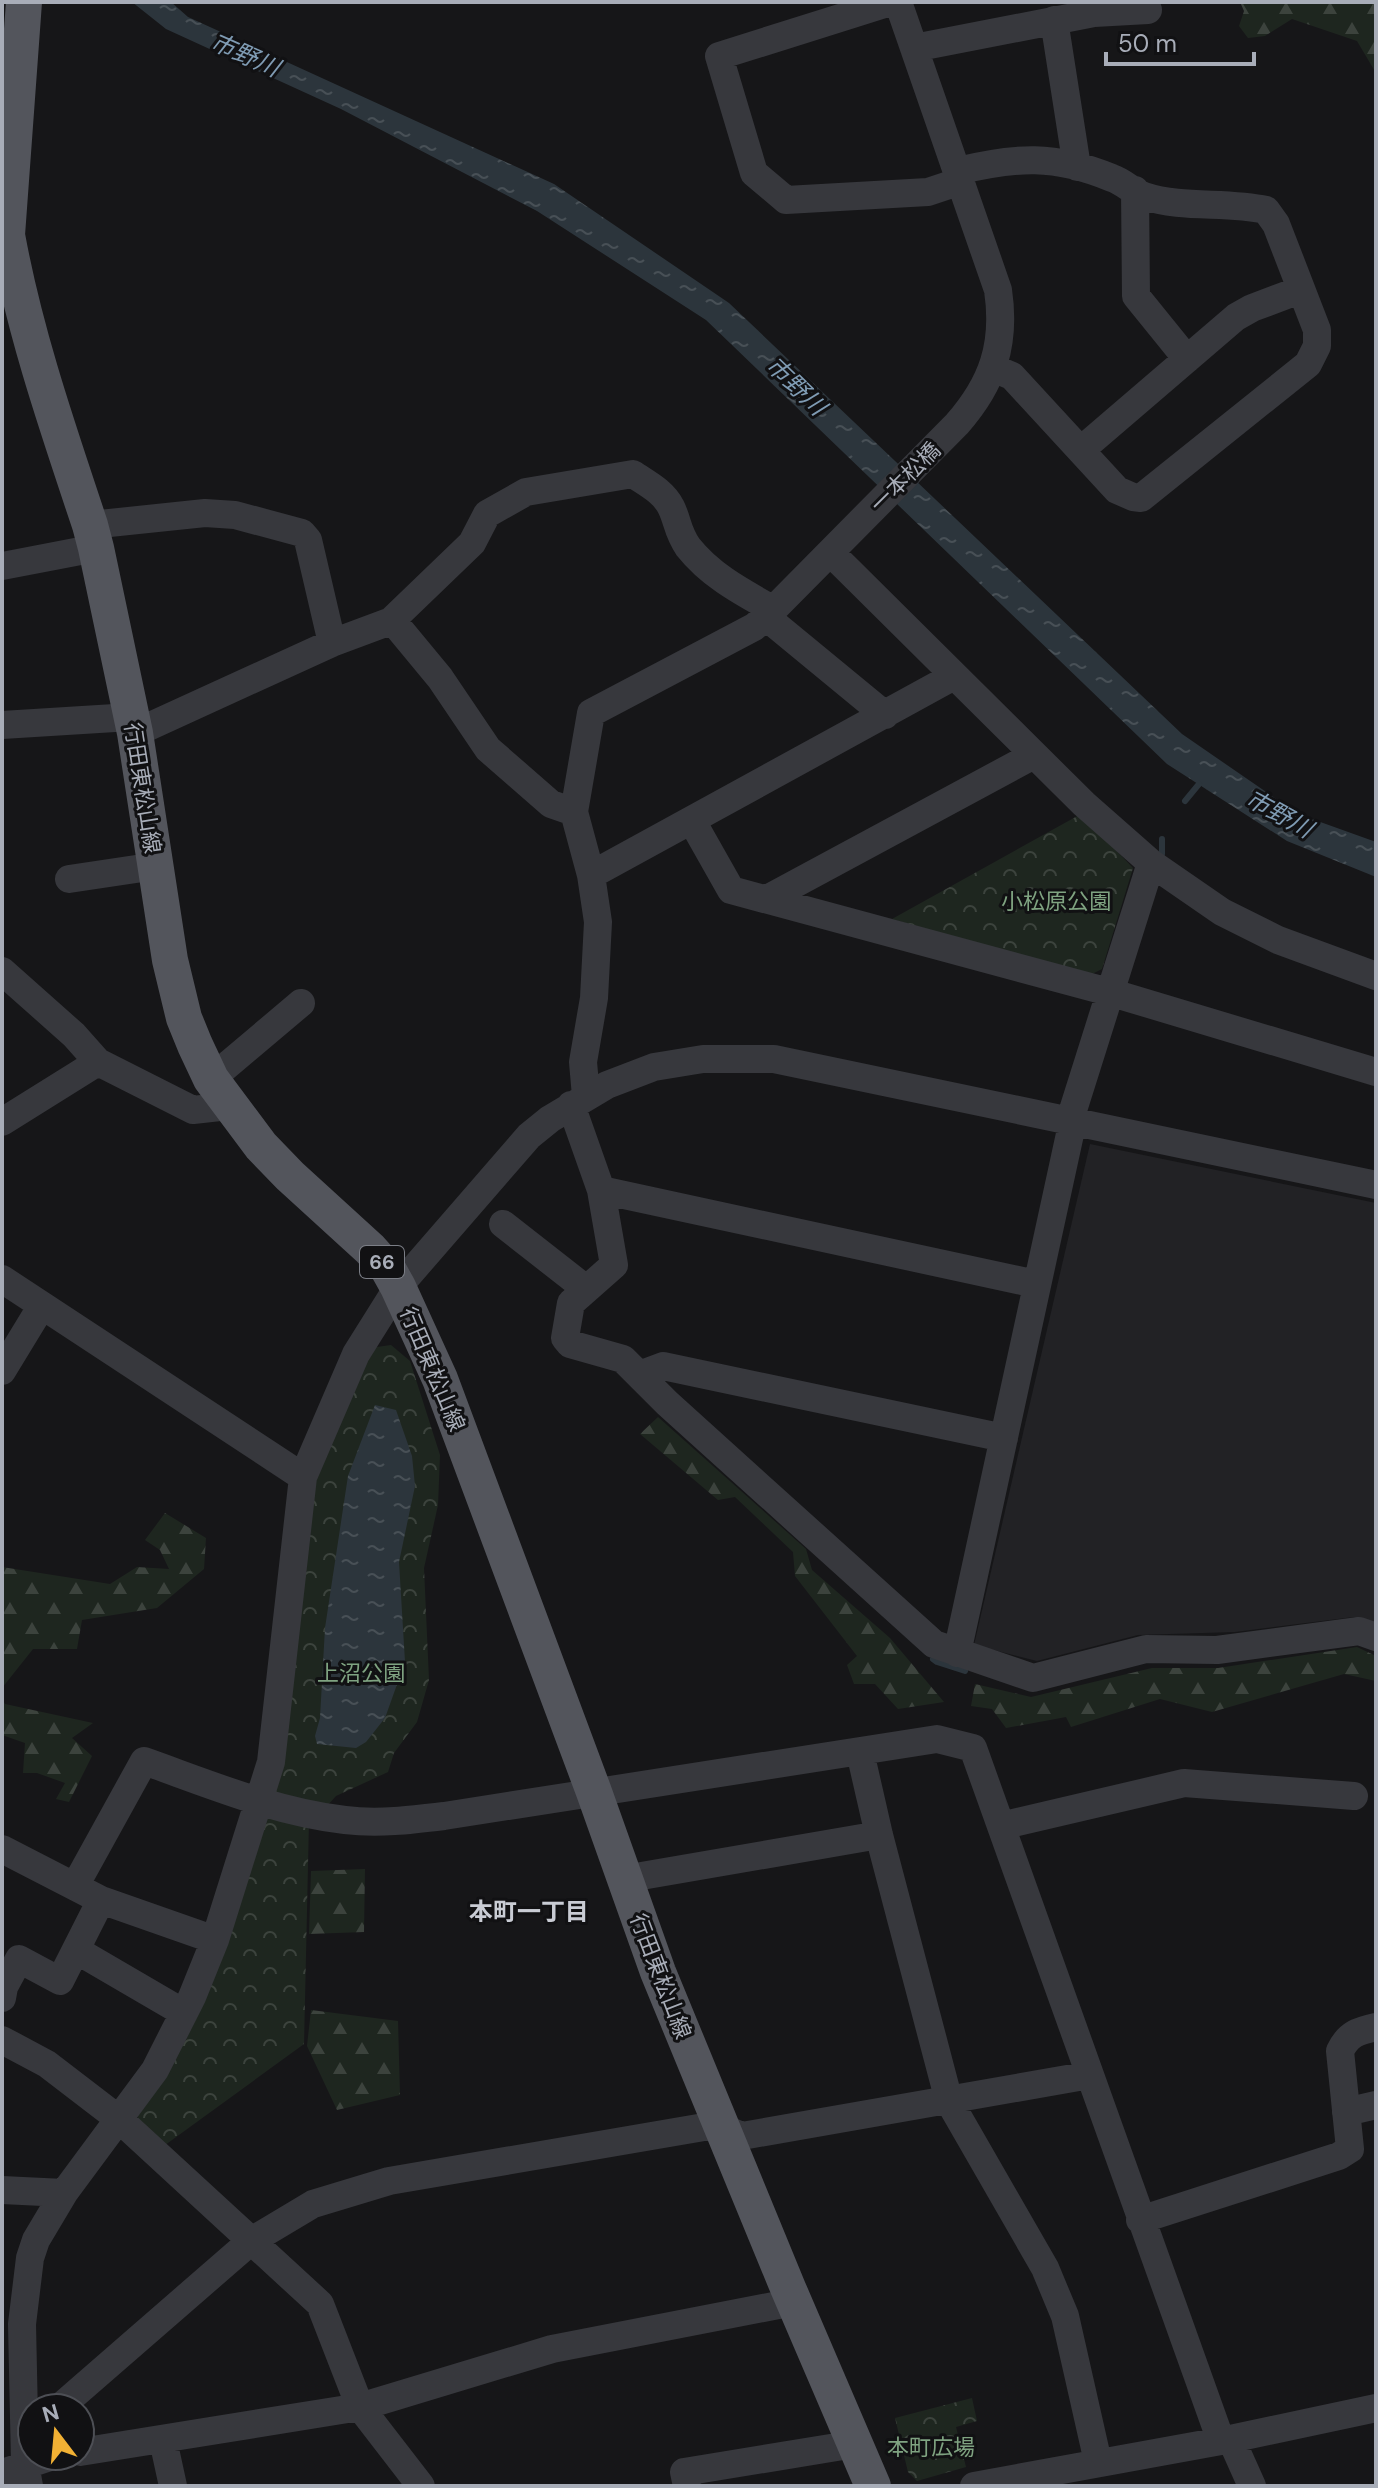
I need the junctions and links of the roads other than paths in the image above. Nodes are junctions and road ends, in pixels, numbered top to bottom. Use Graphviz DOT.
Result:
graph roads {
  1 [pos="891,2"];
  2 [pos="898,2"];
  3 [pos="1148,10"];
  4 [pos="1067,13"];
  5 [pos="23,20"];
  6 [pos="914,48"];
  7 [pos="1077,167"];
  8 [pos="959,176"];
  9 [pos="1135,190"];
  10 [pos="8,273"];
  11 [pos="1300,290"];
  12 [pos="1187,359"];
  13 [pos="993,368"];
  14 [pos="1081,450"];
  15 [pos="93,536"];
  16 [pos="831,553"];
  17 [pos="2,566"];
  18 [pos="770,613"];
  19 [pos="392,620"];
  20 [pos="332,643"];
  21 [pos="954,676"];
  22 [pos="885,715"];
  23 [pos="2,725"];
  24 [pos="133,725"];
  25 [pos="1034,755"];
  26 [pos="574,812"];
  27 [pos="692,821"];
  28 [pos="1151,863"];
  29 [pos="156,866"];
  30 [pos="591,875"];
  31 [pos="69,879"];
  32 [pos="767,899"];
  33 [pos="2,971"];
  34 [pos="1376,976"];
  35 [pos="1109,992"];
  36 [pos="301,1003"];
  37 [pos="98,1062"];
  38 [pos="1376,1072"];
  39 [pos="220,1092"];
  40 [pos="578,1101"];
  41 [pos="2,1122"];
  42 [pos="1072,1122"];
  43 [pos="1376,1185"];
  44 [pos="601,1190"];
  45 [pos="503,1224"];
  46 [pos="2,1279"];
  47 [pos="1036,1284"];
  48 [pos="398,1287"];
  49 [pos="586,1289"];
  50 [pos="41,1307"];
  51 [pos="2,1371"];
  52 [pos="639,1375"];
  53 [pos="1004,1438"];
  54 [pos="303,1477"];
  55 [pos="1376,1637"];
  56 [pos="957,1653"];
  57 [pos="860,1752"];
  58 [pos="594,1792"];
  59 [pos="1354,1796"];
  60 [pos="259,1801"];
  61 [pos="1001,1826"];
  62 [pos="879,1835"];
  63 [pos="2,1849"];
  64 [pos="624,1879"];
  65 [pos="75,1886"];
  66 [pos="101,1900"];
  67 [pos="215,1940"];
  68 [pos="76,1950"];
  69 [pos="3,1991"];
  70 [pos="184,2013"];
  71 [pos="1376,2027"];
  72 [pos="2,2040"];
  73 [pos="1090,2075"];
  74 [pos="949,2101"];
  75 [pos="1376,2105"];
  76 [pos="1346,2112"];
  77 [pos="120,2120"];
  78 [pos="721,2127"];
  79 [pos="2,2190"];
  80 [pos="64,2193"];
  81 [pos="1140,2220"];
  82 [pos="251,2241"];
  83 [pos="794,2302"];
  84 [pos="12,2324"];
  85 [pos="17,2392"];
  86 [pos="77,2392"];
  87 [pos="360,2407"];
  88 [pos="1376,2408"];
  89 [pos="163,2440"];
  90 [pos="1226,2440"];
  91 [pos="855,2444"];
  92 [pos="96,2450"];
  93 [pos="1098,2462"];
  94 [pos="173,2486"];
  95 [pos="421,2486"];
  96 [pos="687,2486"];
  97 [pos="873,2486"];
  98 [pos="974,2486"];
  99 [pos="1252,2486"];
  1 -- 8 [label="street"];
  2 -- 6 [label="street, 一本松橋"];
  3 -- 4 [label="street"];
  4 -- 6 [label="street"];
  4 -- 7 [label="street"];
  5 -- 10 [label="main road, 行田東松山線 / 66"];
  6 -- 8 [label="street, 一本松橋"];
  7 -- 8 [label="street"];
  7 -- 9 [label="street"];
  8 -- 13 [label="street, 一本松橋"];
  9 -- 11 [label="street"];
  9 -- 12 [label="street"];
  10 -- 15 [label="main road, 行田東松山線 / 66"];
  11 -- 12 [label="street"];
  11 -- 14 [label="street"];
  12 -- 14 [label="street"];
  13 -- 14 [label="street"];
  13 -- 16 [label="street, 一本松橋"];
  15 -- 17 [label="street"];
  15 -- 20 [label="street"];
  15 -- 24 [label="main road, 行田東松山線 / 66"];
  16 -- 18 [label="street, 一本松橋"];
  16 -- 21 [label="street"];
  18 -- 19 [label="street"];
  18 -- 22 [label="street"];
  18 -- 26 [label="street, 一本松橋"];
  19 -- 20 [label="street"];
  19 -- 26 [label="street"];
  20 -- 24 [label="street"];
  21 -- 22 [label="street"];
  21 -- 25 [label="street"];
  22 -- 27 [label="street"];
  23 -- 24 [label="street"];
  24 -- 29 [label="main road, 行田東松山線 / 66"];
  25 -- 28 [label="street"];
  25 -- 32 [label="street"];
  26 -- 30 [label="street"];
  27 -- 30 [label="street"];
  27 -- 32 [label="street"];
  28 -- 34 [label="street"];
  28 -- 35 [label="street"];
  29 -- 31 [label="street"];
  29 -- 39 [label="main road, 行田東松山線 / 66"];
  30 -- 40 [label="street"];
  32 -- 35 [label="street"];
  33 -- 37 [label="street"];
  35 -- 38 [label="street"];
  35 -- 42 [label="street"];
  36 -- 39 [label="street"];
  37 -- 39 [label="street"];
  37 -- 41 [label="street"];
  39 -- 48 [label="main road, 行田東松山線 / 66"];
  40 -- 42 [label="street"];
  40 -- 44 [label="street"];
  40 -- 48 [label="street"];
  42 -- 43 [label="street"];
  42 -- 47 [label="street"];
  44 -- 47 [label="street"];
  44 -- 49 [label="street"];
  45 -- 49 [label="street"];
  46 -- 50 [label="street"];
  47 -- 53 [label="street"];
  48 -- 54 [label="street"];
  48 -- 58 [label="main road, 行田東松山線 / 66"];
  49 -- 52 [label="street"];
  50 -- 51 [label="street"];
  50 -- 54 [label="street"];
  52 -- 53 [label="street"];
  52 -- 56 [label="street"];
  53 -- 56 [label="street"];
  54 -- 60 [label="street"];
  55 -- 56 [label="street"];
  57 -- 58 [label="street"];
  57 -- 61 [label="street"];
  57 -- 62 [label="street"];
  58 -- 60 [label="street"];
  58 -- 64 [label="main road, 行田東松山線 / 66"];
  59 -- 61 [label="street"];
  60 -- 65 [label="street"];
  60 -- 67 [label="street"];
  61 -- 73 [label="street"];
  62 -- 64 [label="street"];
  62 -- 74 [label="street"];
  63 -- 65 [label="street"];
  64 -- 78 [label="main road, 行田東松山線 / 66"];
  65 -- 66 [label="street"];
  66 -- 67 [label="street"];
  66 -- 68 [label="street"];
  67 -- 70 [label="street"];
  68 -- 69 [label="street"];
  68 -- 70 [label="street"];
  70 -- 77 [label="street"];
  71 -- 76 [label="street"];
  72 -- 77 [label="street"];
  73 -- 74 [label="street"];
  73 -- 81 [label="street"];
  74 -- 78 [label="street"];
  74 -- 93 [label="street"];
  75 -- 76 [label="street"];
  76 -- 81 [label="street"];
  77 -- 80 [label="street"];
  77 -- 82 [label="street"];
  78 -- 82 [label="street"];
  78 -- 83 [label="main road, 行田東松山線 / 66"];
  79 -- 80 [label="street"];
  80 -- 84 [label="street"];
  81 -- 90 [label="street"];
  82 -- 86 [label="street"];
  82 -- 87 [label="street"];
  83 -- 87 [label="street"];
  83 -- 91 [label="main road, 行田東松山線 / 66"];
  84 -- 85 [label="street"];
  87 -- 89 [label="street"];
  87 -- 95 [label="street"];
  88 -- 90 [label="street"];
  89 -- 92 [label="street"];
  89 -- 94 [label="street"];
  90 -- 93 [label="street"];
  90 -- 99 [label="street"];
  91 -- 96 [label="street"];
  91 -- 97 [label="main road, 行田東松山線 / 66"];
  93 -- 98 [label="street"];
}
